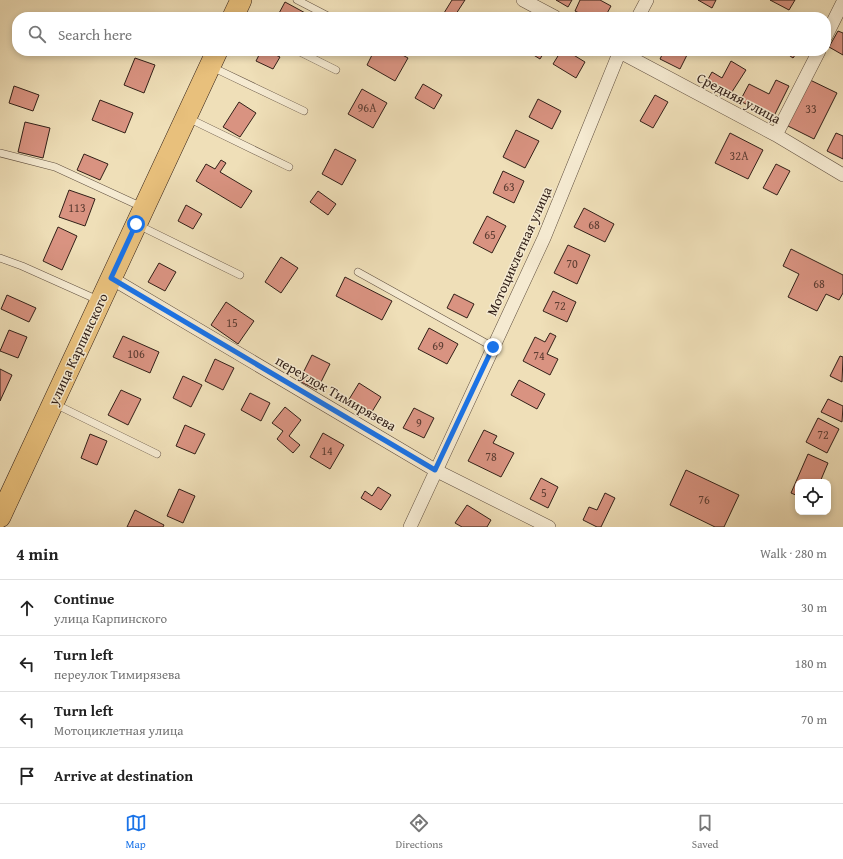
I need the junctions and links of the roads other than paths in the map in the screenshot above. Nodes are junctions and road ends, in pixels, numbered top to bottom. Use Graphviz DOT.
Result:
graph roads {
  1 [pos="241,0"];
  2 [pos="297,0"];
  3 [pos="523,0"];
  4 [pos="647,0"];
  5 [pos="843,2"];
  6 [pos="235,12"];
  7 [pos="320,12"];
  8 [pos="546,12"];
  9 [pos="641,12"];
  10 [pos="839,21"];
  11 [pos="831,30"];
  12 [pos="308,56"];
  13 [pos="617,56"];
  14 [pos="628,56"];
  15 [pos="816,56"];
  16 [pos="213,59"];
  17 [pos="336,70"];
  18 [pos="304,111"];
  19 [pos="186,117"];
  20 [pos="776,135"];
  21 [pos="0,153"];
  22 [pos="289,167"];
  23 [pos="843,175"];
  24 [pos="140,216"];
  25 [pos="0,258"];
  26 [pos="358,272"];
  27 [pos="240,275"];
  28 [pos="111,278"];
  29 [pos="100,301"];
  30 [pos="493,347"];
  31 [pos="53,403"];
  32 [pos="158,454"];
  33 [pos="435,470"];
  34 [pos="3,505"];
  35 [pos="410,527"];
  36 [pos="549,527"];
  1 -- 6 [label="main road"];
  2 -- 7 [label="lane"];
  3 -- 8 [label="street"];
  4 -- 9 [label="street"];
  5 -- 10 [label="street"];
  10 -- 11 [label="street"];
  12 -- 17 [label="lane"];
  13 -- 30 [label="street, Мотоциклетная улица"];
  14 -- 20 [label="street, Средняя улица"];
  15 -- 20 [label="street"];
  16 -- 18 [label="lane"];
  16 -- 19 [label="main road, улица Карпинского"];
  19 -- 22 [label="lane"];
  19 -- 24 [label="main road, улица Карпинского"];
  20 -- 23 [label="street, Средняя улица"];
  21 -- 24 [label="lane"];
  24 -- 27 [label="lane"];
  24 -- 28 [label="main road, улица Карпинского"];
  25 -- 29 [label="lane"];
  26 -- 30 [label="lane"];
  28 -- 29 [label="main road, улица Карпинского"];
  28 -- 33 [label="street, переулок Тимирязева"];
  29 -- 31 [label="main road, улица Карпинского"];
  30 -- 33 [label="street, Мотоциклетная улица"];
  31 -- 32 [label="lane"];
  31 -- 34 [label="main road, улица Карпинского"];
  33 -- 35 [label="street, Мотоциклетная улица"];
  33 -- 36 [label="street, переулок Тимирязева"];
}
